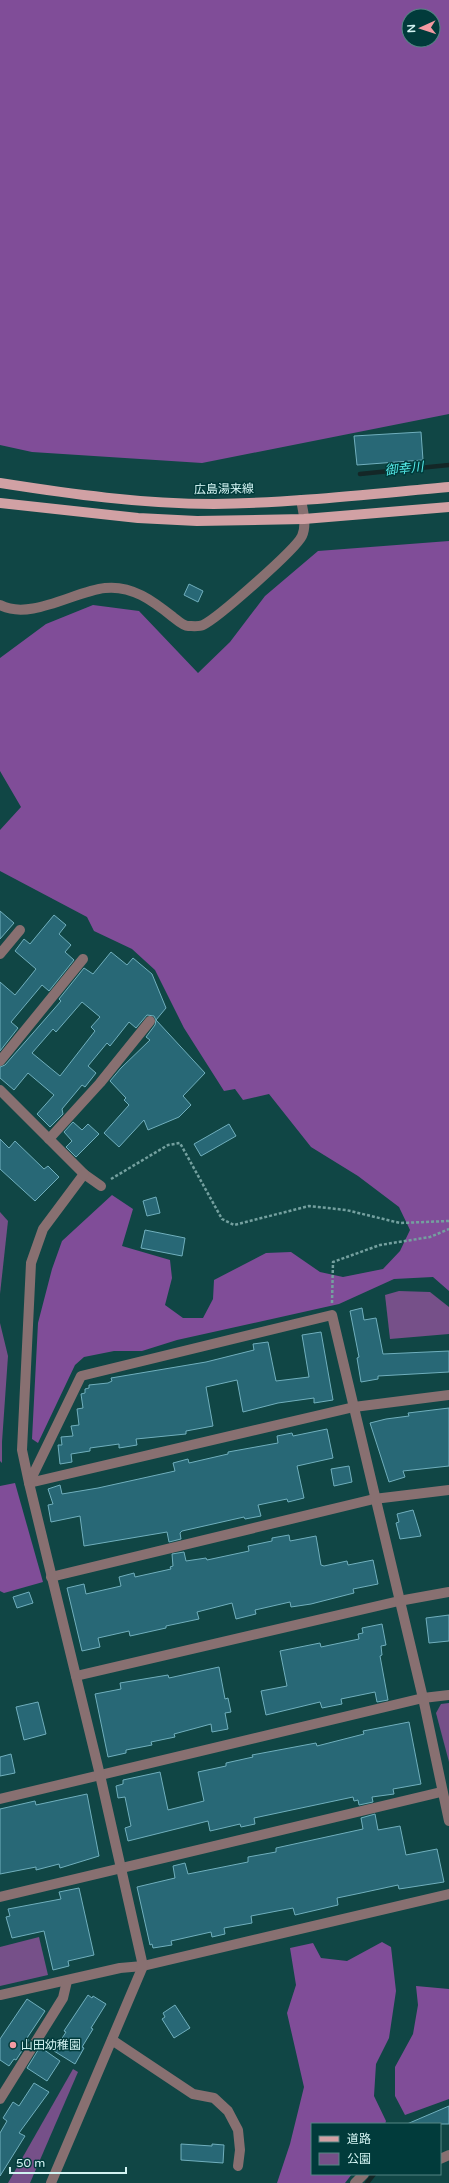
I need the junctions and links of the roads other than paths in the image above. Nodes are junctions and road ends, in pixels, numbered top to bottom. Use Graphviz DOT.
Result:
graph roads {
  1 [pos="0,483"];
  2 [pos="449,487"];
  3 [pos="301,500"];
  4 [pos="0,503"];
  5 [pos="449,508"];
  6 [pos="304,520"];
  7 [pos="0,605"];
  8 [pos="20,930"];
  9 [pos="0,954"];
  10 [pos="83,959"];
  11 [pos="150,1021"];
  12 [pos="0,1061"];
  13 [pos="0,1090"];
  14 [pos="49,1139"];
  15 [pos="84,1174"];
  16 [pos="100,1186"];
  17 [pos="449,1395"];
  18 [pos="354,1407"];
  19 [pos="29,1482"];
  20 [pos="449,1490"];
  21 [pos="374,1499"];
  22 [pos="51,1577"];
  23 [pos="449,1592"];
  24 [pos="399,1601"];
  25 [pos="76,1676"];
  26 [pos="449,1695"];
  27 [pos="423,1698"];
  28 [pos="100,1775"];
  29 [pos="442,1792"];
  30 [pos="0,1800"];
  31 [pos="449,1821"];
  32 [pos="121,1867"];
  33 [pos="449,1894"];
  34 [pos="0,1896"];
  35 [pos="143,1966"];
  36 [pos="67,1981"];
  37 [pos="0,1995"];
  38 [pos="112,2040"];
  39 [pos="0,2099"];
  40 [pos="238,2166"];
  41 [pos="363,2175"];
  42 [pos="51,2183"];
  43 [pos="355,2183"];
  1 -- 3 [label="main road, 広島湯来線"];
  2 -- 3 [label="main road, 広島湯来線"];
  3 -- 6 [label="street"];
  4 -- 6 [label="main road"];
  5 -- 6 [label="main road"];
  6 -- 7 [label="street"];
  8 -- 9 [label="street"];
  10 -- 12 [label="street"];
  11 -- 14 [label="street"];
  13 -- 14 [label="street"];
  14 -- 15 [label="street"];
  15 -- 16 [label="street"];
  15 -- 19 [label="street"];
  17 -- 18 [label="street"];
  18 -- 19 [label="street"];
  18 -- 19 [label="street"];
  18 -- 21 [label="street"];
  19 -- 22 [label="street"];
  20 -- 21 [label="street"];
  21 -- 22 [label="street"];
  21 -- 24 [label="street"];
  22 -- 25 [label="street"];
  23 -- 24 [label="street"];
  24 -- 25 [label="street"];
  24 -- 27 [label="street"];
  25 -- 28 [label="street"];
  26 -- 27 [label="street"];
  27 -- 28 [label="street"];
  27 -- 29 [label="street"];
  28 -- 30 [label="street"];
  28 -- 32 [label="street"];
  29 -- 31 [label="street"];
  29 -- 32 [label="street"];
  32 -- 34 [label="street"];
  32 -- 35 [label="street"];
  33 -- 35 [label="street"];
  35 -- 36 [label="street"];
  35 -- 38 [label="street"];
  36 -- 37 [label="street"];
  36 -- 39 [label="street"];
  38 -- 40 [label="street"];
  38 -- 42 [label="street"];
  41 -- 43 [label="street"];
}
